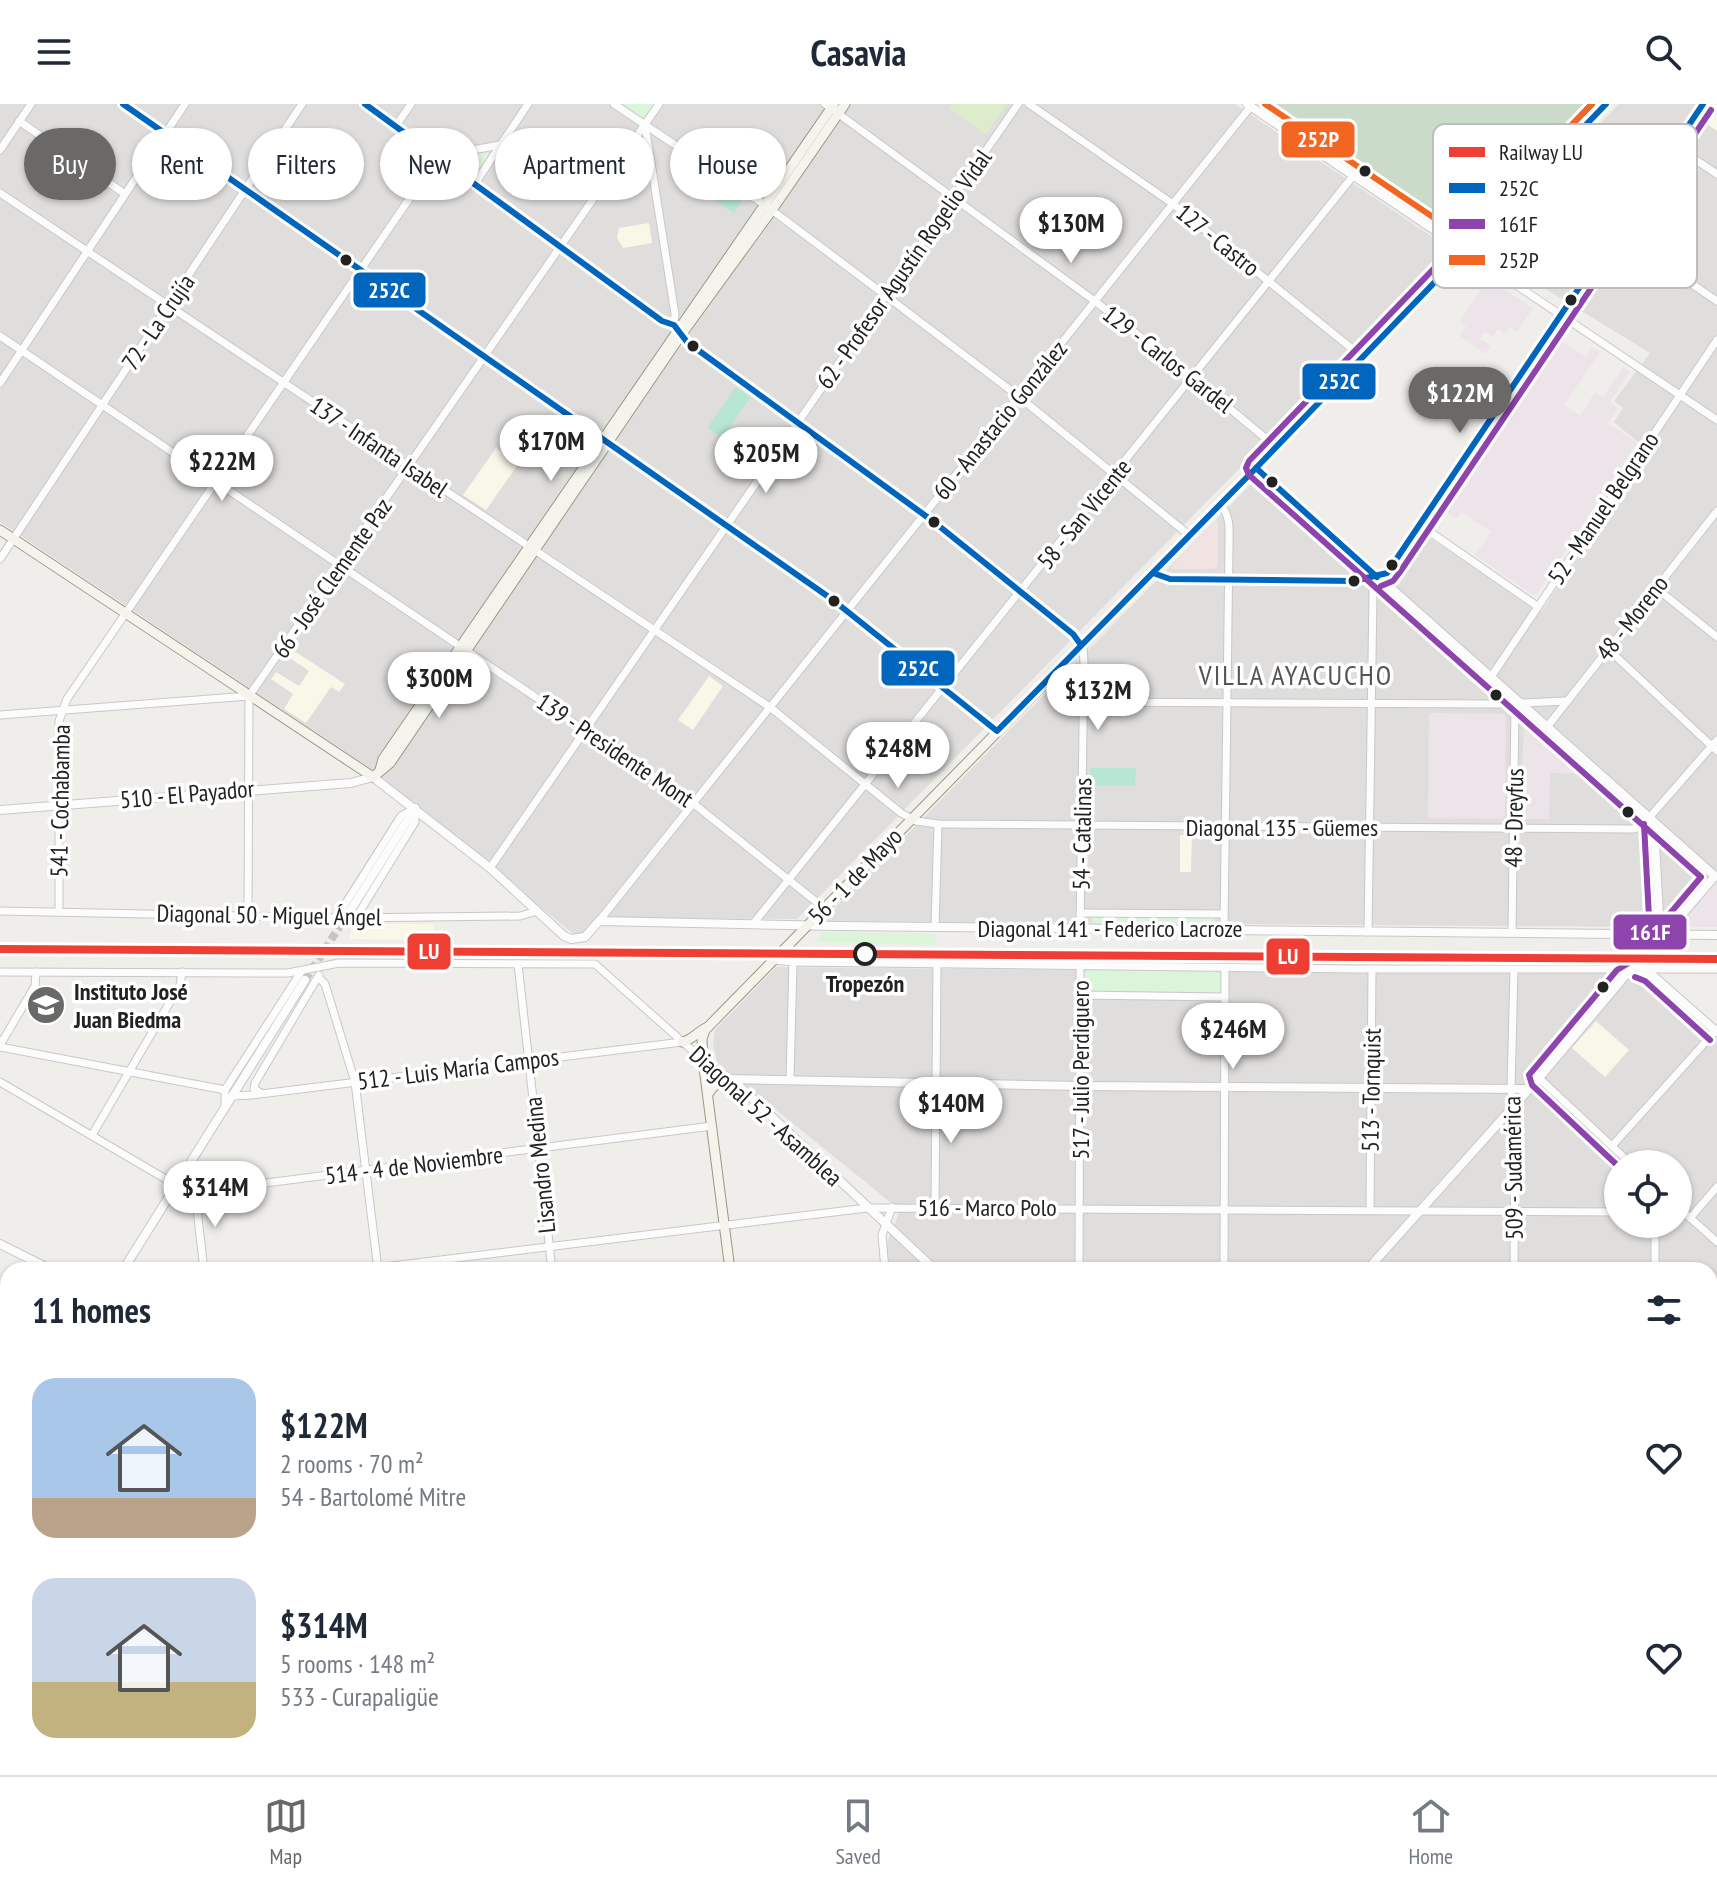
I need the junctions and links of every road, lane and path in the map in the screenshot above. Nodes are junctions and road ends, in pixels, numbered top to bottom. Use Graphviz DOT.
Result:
graph roads {
  1 [pos="31,104"];
  2 [pos="123,104"];
  3 [pos="185,104"];
  4 [pos="302,104"];
  5 [pos="365,104"];
  6 [pos="411,104"];
  7 [pos="528,104"];
  8 [pos="614,104"];
  9 [pos="659,104"];
  10 [pos="845,104"];
  11 [pos="1018,104"];
  12 [pos="1029,104"];
  13 [pos="1606,104"];
  14 [pos="1703,104"];
  15 [pos="1249,105"];
  16 [pos="832,107"];
  17 [pos="19,121"];
  18 [pos="1587,124"];
  19 [pos="1690,124"];
  20 [pos="645,125"];
  21 [pos="395,127"];
  22 [pos="157,128"];
  23 [pos="170,128"];
  24 [pos="512,128"];
  25 [pos="0,150"];
  26 [pos="495,153"];
  27 [pos="1697,161"];
  28 [pos="1717,174"];
  29 [pos="1353,176"];
  30 [pos="479,177"];
  31 [pos="232,181"];
  32 [pos="132,184"];
  33 [pos="479,189"];
  34 [pos="245,190"];
  35 [pos="0,193"];
  36 [pos="125,194"];
  37 [pos="953,198"];
  38 [pos="410,200"];
  39 [pos="1173,204"];
  40 [pos="769,207"];
  41 [pos="1433,229"];
  42 [pos="560,248"];
  43 [pos="87,252"];
  44 [pos="360,271"];
  45 [pos="1433,282"];
  46 [pos="1270,283"];
  47 [pos="1697,287"];
  48 [pos="1520,288"];
  49 [pos="1579,288"];
  50 [pos="885,295"];
  51 [pos="1717,301"];
  52 [pos="1096,302"];
  53 [pos="170,305"];
  54 [pos="1560,315"];
  55 [pos="678,330"];
  56 [pos="0,336"];
  57 [pos="1717,340"];
  58 [pos="22,350"];
  59 [pos="1361,356"];
  60 [pos="485,357"];
  61 [pos="1193,378"];
  62 [pos="0,383"];
  63 [pos="284,383"];
  64 [pos="1680,395"];
  65 [pos="1018,396"];
  66 [pos="103,404"];
  67 [pos="1717,420"];
  68 [pos="798,423"];
  69 [pos="605,441"];
  70 [pos="1276,447"];
  71 [pos="408,467"];
  72 [pos="1256,468"];
  73 [pos="1116,474"];
  74 [pos="216,481"];
  75 [pos="1220,504"];
  76 [pos="1716,513"];
  77 [pos="924,515"];
  78 [pos="726,525"];
  79 [pos="1420,525"];
  80 [pos="0,530"];
  81 [pos="1189,535"];
  82 [pos="14,539"];
  83 [pos="531,548"];
  84 [pos="0,559"];
  85 [pos="341,563"];
  86 [pos="1153,573"];
  87 [pos="1377,577"];
  88 [pos="1229,579"];
  89 [pos="1656,588"];
  90 [pos="1021,592"];
  91 [pos="1537,606"];
  92 [pos="848,611"];
  93 [pos="125,614"];
  94 [pos="654,631"];
  95 [pos="1717,637"];
  96 [pos="1081,645"];
  97 [pos="464,646"];
  98 [pos="1608,649"];
  99 [pos="1491,677"];
  100 [pos="944,688"];
  101 [pos="249,696"];
  102 [pos="1566,701"];
  103 [pos="1083,702"];
  104 [pos="1227,703"];
  105 [pos="1372,704"];
  106 [pos="1518,704"];
  107 [pos="771,708"];
  108 [pos="61,711"];
  109 [pos="0,715"];
  110 [pos="1547,727"];
  111 [pos="586,731"];
  112 [pos="997,731"];
  113 [pos="1715,746"];
  114 [pos="376,773"];
  115 [pos="867,784"];
  116 [pos="250,789"];
  117 [pos="694,804"];
  118 [pos="59,805"];
  119 [pos="415,808"];
  120 [pos="0,810"];
  121 [pos="910,819"];
  122 [pos="1651,820"];
  123 [pos="938,824"];
  124 [pos="1082,826"];
  125 [pos="1225,827"];
  126 [pos="1371,828"];
  127 [pos="1514,828"];
  128 [pos="490,868"];
  129 [pos="1716,875"];
  130 [pos="790,881"];
  131 [pos="824,908"];
  132 [pos="0,911"];
  133 [pos="59,911"];
  134 [pos="537,911"];
  135 [pos="1080,913"];
  136 [pos="354,914"];
  137 [pos="1224,914"];
  138 [pos="248,915"];
  139 [pos="337,917"];
  140 [pos="599,921"];
  141 [pos="753,924"];
  142 [pos="808,925"];
  143 [pos="935,927"];
  144 [pos="1080,928"];
  145 [pos="1224,928"];
  146 [pos="1368,932"];
  147 [pos="1512,933"];
  148 [pos="1660,935"];
  149 [pos="1717,935"];
  150 [pos="773,960"];
  151 [pos="793,962"];
  152 [pos="518,964"];
  153 [pos="937,965"];
  154 [pos="322,966"];
  155 [pos="1080,967"];
  156 [pos="1225,968"];
  157 [pos="1639,968"];
  158 [pos="1372,969"];
  159 [pos="1717,969"];
  160 [pos="1514,970"];
  161 [pos="0,972"];
  162 [pos="36,972"];
  163 [pos="182,972"];
  164 [pos="303,976"];
  165 [pos="318,977"];
  166 [pos="1080,995"];
  167 [pos="1225,997"];
  168 [pos="708,1027"];
  169 [pos="1717,1031"];
  170 [pos="682,1042"];
  171 [pos="0,1046"];
  172 [pos="703,1060"];
  173 [pos="529,1061"];
  174 [pos="127,1073"];
  175 [pos="1539,1078"];
  176 [pos="729,1079"];
  177 [pos="790,1080"];
  178 [pos="0,1082"];
  179 [pos="355,1082"];
  180 [pos="936,1083"];
  181 [pos="1080,1086"];
  182 [pos="1225,1087"];
  183 [pos="1370,1088"];
  184 [pos="1511,1089"];
  185 [pos="1529,1089"];
  186 [pos="229,1093"];
  187 [pos="262,1093"];
  188 [pos="743,1093"];
  189 [pos="708,1094"];
  190 [pos="1513,1107"];
  191 [pos="712,1126"];
  192 [pos="92,1135"];
  193 [pos="1612,1146"];
  194 [pos="538,1149"];
  195 [pos="1616,1150"];
  196 [pos="368,1170"];
  197 [pos="176,1185"];
  198 [pos="1717,1187"];
  199 [pos="195,1192"];
  200 [pos="1692,1205"];
  201 [pos="892,1207"];
  202 [pos="935,1207"];
  203 [pos="867,1208"];
  204 [pos="1080,1208"];
  205 [pos="1225,1209"];
  206 [pos="1370,1210"];
  207 [pos="1420,1211"];
  208 [pos="1515,1211"];
  209 [pos="1604,1212"];
  210 [pos="1692,1221"];
  211 [pos="886,1224"];
  212 [pos="725,1225"];
  213 [pos="1655,1238"];
  214 [pos="1717,1242"];
  215 [pos="0,1244"];
  216 [pos="549,1247"];
  217 [pos="36,1262"];
  218 [pos="128,1262"];
  219 [pos="203,1262"];
  220 [pos="377,1262"];
  221 [pos="432,1262"];
  222 [pos="551,1262"];
  223 [pos="729,1262"];
  224 [pos="884,1262"];
  225 [pos="926,1262"];
  226 [pos="1079,1262"];
  227 [pos="1224,1262"];
  228 [pos="1374,1262"];
  229 [pos="1514,1262"];
  230 [pos="1655,1262"];
  1 -- 17 [label="street"];
  2 -- 22 [label="street"];
  3 -- 23 [label="street"];
  4 -- 34 [label="street, 72 - La Crujía"];
  5 -- 21 [label="street"];
  6 -- 21 [label="street"];
  7 -- 24 [label="street"];
  8 -- 20 [label="street"];
  9 -- 20 [label="street, 66 - José Clemente Paz"];
  10 -- 16 [label="main road"];
  11 -- 37 [label="street, 62 - Profesor Agustín Rogelio Vidal"];
  12 -- 39 [label="street, 127 - Castro"];
  13 -- 18 [label="main road, 56 - 1 de Mayo"];
  14 -- 19 [label="street"];
  15 -- 29 [label="street"];
  15 -- 39 [label="street, 60 - Anastacio González"];
  16 -- 37 [label="street, 129 - Carlos Gardel"];
  16 -- 40 [label="main road"];
  17 -- 25 [label="street"];
  17 -- 36 [label="street"];
  20 -- 40 [label="street"];
  20 -- 42 [label="street, 66 - José Clemente Paz"];
  20 -- 55 [label="street"];
  26 -- 30 [label="street"];
  27 -- 28 [label="street"];
  29 -- 41 [label="street"];
  29 -- 46 [label="street, 58 - San Vicente"];
  31 -- 34 [label="street"];
  32 -- 36 [label="street"];
  33 -- 42 [label="street"];
  34 -- 44 [label="street"];
  34 -- 53 [label="street, 72 - La Crujía"];
  35 -- 43 [label="street, 137 - Infanta Isabel"];
  36 -- 43 [label="street"];
  37 -- 50 [label="street, 62 - Profesor Agustín Rogelio Vidal"];
  37 -- 52 [label="street, 129 - Carlos Gardel"];
  38 -- 44 [label="street, 541 - Cochabamba"];
  39 -- 46 [label="street, 127 - Castro"];
  39 -- 52 [label="street, 60 - Anastacio González"];
  40 -- 50 [label="street"];
  40 -- 55 [label="main road"];
  42 -- 55 [label="street"];
  42 -- 60 [label="street, 66 - José Clemente Paz"];
  43 -- 53 [label="street, 137 - Infanta Isabel"];
  43 -- 58 [label="street"];
  44 -- 60 [label="street"];
  44 -- 63 [label="street, 541 - Cochabamba"];
  45 -- 59 [label="main road, 56 - 1 de Mayo"];
  46 -- 59 [label="street, 127 - Castro"];
  46 -- 61 [label="street, 58 - San Vicente"];
  47 -- 51 [label="street"];
  48 -- 54 [label="street"];
  49 -- 54 [label="street"];
  50 -- 65 [label="street"];
  50 -- 68 [label="street, 62 - Profesor Agustín Rogelio Vidal"];
  52 -- 61 [label="street, 129 - Carlos Gardel"];
  52 -- 65 [label="street, 60 - Anastacio González"];
  53 -- 63 [label="street, 137 - Infanta Isabel"];
  53 -- 66 [label="street, 72 - La Crujía"];
  54 -- 64 [label="street"];
  54 -- 79 [label="street"];
  55 -- 68 [label="street"];
  55 -- 69 [label="main road"];
  56 -- 58 [label="street, 139 - Presidente Mont"];
  57 -- 64 [label="street, 52 - Manuel Belgrano"];
  58 -- 62 [label="street"];
  58 -- 66 [label="street, 139 - Presidente Mont"];
  59 -- 70 [label="main road, 56 - 1 de Mayo"];
  60 -- 69 [label="street"];
  60 -- 71 [label="street, 66 - José Clemente Paz"];
  61 -- 70 [label="street, 129 - Carlos Gardel"];
  61 -- 73 [label="street, 58 - San Vicente"];
  63 -- 71 [label="street, 137 - Infanta Isabel"];
  63 -- 74 [label="street, 541 - Cochabamba"];
  64 -- 67 [label="street"];
  64 -- 91 [label="street, 52 - Manuel Belgrano"];
  65 -- 73 [label="street"];
  65 -- 77 [label="street, 60 - Anastacio González"];
  66 -- 74 [label="street, 139 - Presidente Mont"];
  66 -- 82 [label="street, 72 - La Crujía"];
  68 -- 77 [label="street"];
  68 -- 78 [label="street, 62 - Profesor Agustín Rogelio Vidal"];
  69 -- 78 [label="street"];
  69 -- 83 [label="main road"];
  70 -- 72 [label="main road, 56 - 1 de Mayo"];
  71 -- 83 [label="street, 137 - Infanta Isabel"];
  71 -- 85 [label="street, 66 - José Clemente Paz"];
  72 -- 75 [label="main road, 56 - 1 de Mayo"];
  72 -- 87 [label="street"];
  73 -- 81 [label="street"];
  73 -- 90 [label="street, 58 - San Vicente"];
  74 -- 85 [label="street, 139 - Presidente Mont"];
  74 -- 93 [label="street, 541 - Cochabamba"];
  75 -- 81 [label="main road, 56 - 1 de Mayo"];
  75 -- 88 [label="street"];
  76 -- 89 [label="street, 48 - Moreno"];
  77 -- 90 [label="street"];
  77 -- 92 [label="street, 60 - Anastacio González"];
  78 -- 92 [label="street"];
  78 -- 94 [label="street, 62 - Profesor Agustín Rogelio Vidal"];
  79 -- 87 [label="street"];
  79 -- 91 [label="street"];
  80 -- 82 [label="main road"];
  81 -- 86 [label="main road, 56 - 1 de Mayo"];
  82 -- 84 [label="street, 72 - La Crujía"];
  82 -- 93 [label="main road"];
  83 -- 94 [label="street, 137 - Infanta Isabel"];
  83 -- 97 [label="main road"];
  85 -- 97 [label="street, 139 - Presidente Mont"];
  85 -- 101 [label="street, 66 - José Clemente Paz"];
  86 -- 88 [label="street"];
  86 -- 96 [label="main road, 56 - 1 de Mayo"];
  87 -- 88 [label="street"];
  87 -- 99 [label="street"];
  87 -- 105 [label="street"];
  88 -- 104 [label="street"];
  89 -- 95 [label="street"];
  89 -- 98 [label="street, 48 - Moreno"];
  90 -- 96 [label="street"];
  90 -- 100 [label="street, 58 - San Vicente"];
  91 -- 99 [label="street, 52 - Manuel Belgrano"];
  92 -- 100 [label="street"];
  92 -- 107 [label="street, 60 - Anastacio González"];
  93 -- 101 [label="main road"];
  93 -- 108 [label="street, 541 - Cochabamba"];
  94 -- 107 [label="street, 137 - Infanta Isabel"];
  94 -- 111 [label="street, 62 - Profesor Agustín Rogelio Vidal"];
  96 -- 103 [label="street, 54 - Catalinas"];
  96 -- 112 [label="main road, 56 - 1 de Mayo"];
  97 -- 111 [label="street, 139 - Presidente Mont"];
  97 -- 114 [label="main road"];
  98 -- 102 [label="street, 48 - Moreno"];
  98 -- 113 [label="street"];
  99 -- 106 [label="street"];
  100 -- 112 [label="street"];
  100 -- 115 [label="street, 58 - San Vicente"];
  101 -- 108 [label="street"];
  101 -- 114 [label="main road"];
  101 -- 116 [label="street"];
  102 -- 106 [label="street"];
  102 -- 110 [label="street, 48 - Moreno"];
  103 -- 104 [label="street"];
  103 -- 124 [label="street, 54 - Catalinas"];
  104 -- 105 [label="street"];
  104 -- 125 [label="street"];
  105 -- 106 [label="street"];
  105 -- 126 [label="street"];
  106 -- 110 [label="street"];
  106 -- 127 [label="street, 48 - Dreyfus"];
  107 -- 115 [label="street, 137 - Infanta Isabel"];
  107 -- 117 [label="street, 60 - Anastacio González"];
  108 -- 109 [label="street"];
  108 -- 118 [label="street, 541 - Cochabamba"];
  110 -- 122 [label="street"];
  111 -- 117 [label="street, 139 - Presidente Mont"];
  111 -- 128 [label="street, 62 - Profesor Agustín Rogelio Vidal"];
  112 -- 121 [label="main road, 56 - 1 de Mayo"];
  113 -- 122 [label="street"];
  114 -- 116 [label="street, 510 - El Payador"];
  114 -- 119 [label="street"];
  115 -- 121 [label="street, 137 - Infanta Isabel"];
  115 -- 130 [label="street, 58 - San Vicente"];
  116 -- 118 [label="street, 510 - El Payador"];
  116 -- 138 [label="street"];
  117 -- 130 [label="street, 139 - Presidente Mont"];
  117 -- 140 [label="street, 60 - Anastacio González"];
  118 -- 120 [label="street, 510 - El Payador"];
  118 -- 133 [label="street, 541 - Cochabamba"];
  119 -- 128 [label="street"];
  119 -- 136 [label="street"];
  119 -- 136 [label="street"];
  119 -- 139 [label="street"];
  121 -- 123 [label="street, Diagonal 135 - Güemes"];
  121 -- 131 [label="main road, 56 - 1 de Mayo"];
  122 -- 127 [label="street, Diagonal 135 - Güemes"];
  122 -- 129 [label="street"];
  122 -- 148 [label="street"];
  123 -- 124 [label="street, Diagonal 135 - Güemes"];
  123 -- 143 [label="street"];
  124 -- 125 [label="street, Diagonal 135 - Güemes"];
  124 -- 135 [label="street, 54 - Catalinas"];
  125 -- 126 [label="street, Diagonal 135 - Güemes"];
  125 -- 137 [label="street"];
  126 -- 127 [label="street, Diagonal 135 - Güemes"];
  126 -- 146 [label="street"];
  127 -- 147 [label="street, 48 - Dreyfus"];
  128 -- 134 [label="street"];
  129 -- 148 [label="street"];
  130 -- 131 [label="street, 139 - Presidente Mont"];
  130 -- 141 [label="street, 58 - San Vicente"];
  131 -- 142 [label="main road, 56 - 1 de Mayo"];
  132 -- 133 [label="street, Diagonal 50 - Miguel Ángel"];
  133 -- 138 [label="street, Diagonal 50 - Miguel Ángel"];
  134 -- 136 [label="street, Diagonal 50 - Miguel Ángel"];
  134 -- 140 [label="street"];
  135 -- 137 [label="street, Diagonal 141 - Federico Lacroze"];
  135 -- 144 [label="street, 54 - Catalinas"];
  136 -- 139 [label="street, Diagonal 50 - Miguel Ángel"];
  137 -- 145 [label="street"];
  138 -- 139 [label="street, Diagonal 50 - Miguel Ángel"];
  140 -- 141 [label="street, Diagonal 141 - Federico Lacroze"];
  141 -- 142 [label="street, Diagonal 141 - Federico Lacroze"];
  142 -- 143 [label="street, Diagonal 141 - Federico Lacroze"];
  142 -- 150 [label="main road, 56 - 1 de Mayo"];
  143 -- 144 [label="street, Diagonal 141 - Federico Lacroze"];
  144 -- 145 [label="street, Diagonal 141 - Federico Lacroze"];
  145 -- 146 [label="street, Diagonal 141 - Federico Lacroze"];
  146 -- 147 [label="street, Diagonal 141 - Federico Lacroze"];
  147 -- 148 [label="street, Diagonal 141 - Federico Lacroze"];
  148 -- 149 [label="street, Diagonal 141 - Federico Lacroze"];
  148 -- 157 [label="street"];
  150 -- 151 [label="street"];
  150 -- 168 [label="main road, 56 - 1 de Mayo"];
  151 -- 153 [label="street"];
  151 -- 177 [label="street"];
  152 -- 154 [label="street"];
  152 -- 170 [label="street, Diagonal 52 - Asamblea"];
  152 -- 173 [label="street, Lisandro Medina"];
  153 -- 155 [label="street"];
  153 -- 180 [label="street"];
  154 -- 164 [label="street"];
  154 -- 165 [label="street"];
  155 -- 156 [label="street"];
  155 -- 166 [label="street, 517 - Julio Perdiguero"];
  156 -- 158 [label="street"];
  156 -- 167 [label="street"];
  157 -- 159 [label="street"];
  157 -- 160 [label="street"];
  157 -- 169 [label="street"];
  157 -- 175 [label="street"];
  158 -- 160 [label="street"];
  158 -- 183 [label="street, 513 - Tornquist"];
  160 -- 184 [label="street, 509 - Sudamérica"];
  161 -- 162 [label="street"];
  162 -- 163 [label="street"];
  162 -- 171 [label="street"];
  163 -- 164 [label="street"];
  163 -- 174 [label="street"];
  164 -- 186 [label="street"];
  164 -- 186 [label="street"];
  165 -- 179 [label="street"];
  165 -- 187 [label="street"];
  166 -- 167 [label="street"];
  166 -- 181 [label="street, 517 - Julio Perdiguero"];
  167 -- 182 [label="street"];
  168 -- 170 [label="main road, 56 - 1 de Mayo"];
  168 -- 172 [label="main road"];
  169 -- 193 [label="street"];
  170 -- 172 [label="street, Diagonal 52 - Asamblea"];
  170 -- 173 [label="street, 512 - Luis María Campos"];
  171 -- 174 [label="street, 512 - Luis María Campos"];
  172 -- 176 [label="street, Diagonal 52 - Asamblea"];
  172 -- 189 [label="main road"];
  173 -- 179 [label="street, 512 - Luis María Campos"];
  173 -- 194 [label="street, Lisandro Medina"];
  174 -- 186 [label="street, 512 - Luis María Campos"];
  174 -- 192 [label="street"];
  175 -- 185 [label="street"];
  175 -- 193 [label="street"];
  176 -- 177 [label="street"];
  176 -- 188 [label="street, Diagonal 52 - Asamblea"];
  177 -- 180 [label="street"];
  178 -- 192 [label="street, 514 - 4 de Noviembre"];
  179 -- 187 [label="street, 512 - Luis María Campos"];
  179 -- 196 [label="street"];
  180 -- 181 [label="street"];
  180 -- 202 [label="street"];
  181 -- 182 [label="street"];
  181 -- 204 [label="street, 517 - Julio Perdiguero"];
  182 -- 183 [label="street"];
  182 -- 205 [label="street"];
  183 -- 184 [label="street"];
  183 -- 206 [label="street, 513 - Tornquist"];
  184 -- 185 [label="street"];
  184 -- 190 [label="street, 509 - Sudamérica"];
  185 -- 190 [label="street"];
  186 -- 187 [label="street, 512 - Luis María Campos"];
  186 -- 197 [label="street"];
  188 -- 189 [label="main road"];
  188 -- 203 [label="street, Diagonal 52 - Asamblea"];
  189 -- 191 [label="main road"];
  190 -- 207 [label="street"];
  190 -- 208 [label="street, 509 - Sudamérica"];
  191 -- 194 [label="street, 514 - 4 de Noviembre"];
  191 -- 212 [label="main road"];
  192 -- 197 [label="street, 514 - 4 de Noviembre"];
  193 -- 195 [label="street"];
  194 -- 196 [label="street, 514 - 4 de Noviembre"];
  194 -- 216 [label="street, Lisandro Medina"];
  196 -- 199 [label="street, 514 - 4 de Noviembre"];
  196 -- 220 [label="street"];
  197 -- 199 [label="street, 514 - 4 de Noviembre"];
  197 -- 218 [label="street"];
  198 -- 200 [label="street"];
  199 -- 219 [label="street"];
  201 -- 202 [label="street, 516 - Marco Polo"];
  201 -- 203 [label="street, 516 - Marco Polo"];
  201 -- 211 [label="street"];
  202 -- 204 [label="street, 516 - Marco Polo"];
  203 -- 211 [label="street, Diagonal 52 - Asamblea"];
  203 -- 212 [label="street, 516 - Marco Polo"];
  204 -- 205 [label="street, 516 - Marco Polo"];
  204 -- 226 [label="street, 517 - Julio Perdiguero"];
  205 -- 206 [label="street, 516 - Marco Polo"];
  205 -- 227 [label="street"];
  206 -- 207 [label="street, 516 - Marco Polo"];
  207 -- 208 [label="street, 516 - Marco Polo"];
  207 -- 228 [label="street"];
  208 -- 209 [label="street, 516 - Marco Polo"];
  208 -- 229 [label="street, 509 - Sudamérica"];
  210 -- 214 [label="street"];
  211 -- 224 [label="street"];
  211 -- 225 [label="street, Diagonal 52 - Asamblea"];
  212 -- 216 [label="street, 516 - Marco Polo"];
  212 -- 223 [label="main road"];
  213 -- 230 [label="street"];
  215 -- 217 [label="street"];
  216 -- 221 [label="street, 516 - Marco Polo"];
  216 -- 222 [label="street, Lisandro Medina"];
}
